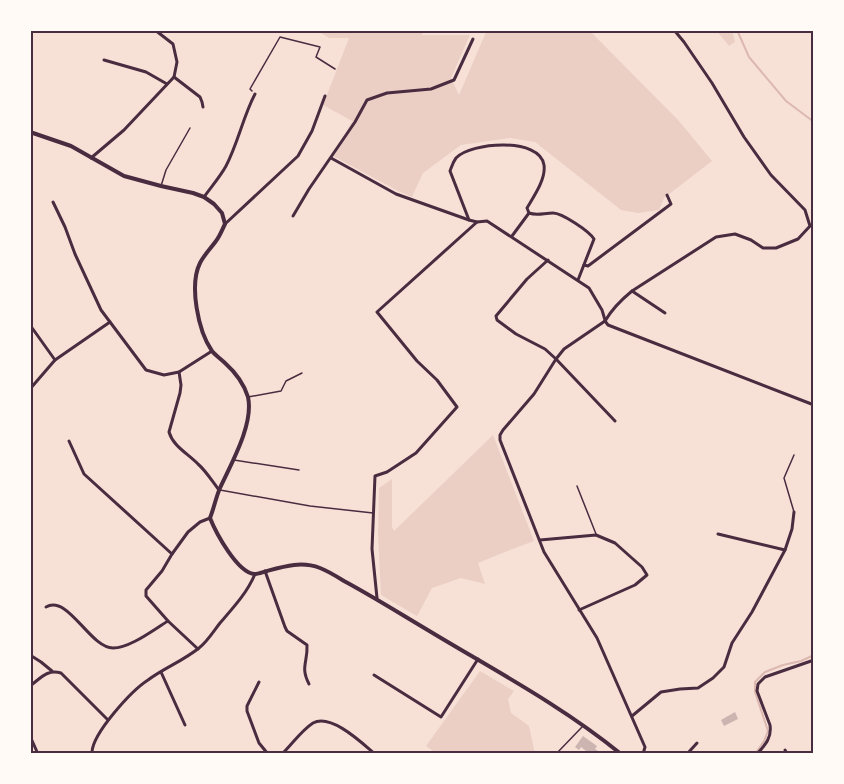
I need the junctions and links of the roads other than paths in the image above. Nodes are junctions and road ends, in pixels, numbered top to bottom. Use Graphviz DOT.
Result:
graph roads {
  1 [pos="155,30"];
  2 [pos="674,30"];
  3 [pos="473,39"];
  4 [pos="104,60"];
  5 [pos="174,77"];
  6 [pos="167,84"];
  7 [pos="255,94"];
  8 [pos="325,96"];
  9 [pos="203,107"];
  10 [pos="190,128"];
  11 [pos="30,132"];
  12 [pos="91,158"];
  13 [pos="331,158"];
  14 [pos="161,186"];
  15 [pos="667,195"];
  16 [pos="204,197"];
  17 [pos="53,202"];
  18 [pos="529,213"];
  19 [pos="293,216"];
  20 [pos="469,220"];
  21 [pos="477,222"];
  22 [pos="225,224"];
  23 [pos="512,236"];
  24 [pos="548,260"];
  25 [pos="584,265"];
  26 [pos="578,280"];
  27 [pos="632,291"];
  28 [pos="665,313"];
  29 [pos="606,321"];
  30 [pos="110,322"];
  31 [pos="30,325"];
  32 [pos="212,351"];
  33 [pos="556,359"];
  34 [pos="55,360"];
  35 [pos="178,372"];
  36 [pos="302,373"];
  37 [pos="30,389"];
  38 [pos="248,397"];
  39 [pos="814,405"];
  40 [pos="615,422"];
  41 [pos="69,441"];
  42 [pos="794,455"];
  43 [pos="234,460"];
  44 [pos="299,470"];
  45 [pos="577,486"];
  46 [pos="219,490"];
  47 [pos="794,512"];
  48 [pos="374,513"];
  49 [pos="210,518"];
  50 [pos="718,534"];
  51 [pos="596,535"];
  52 [pos="540,540"];
  53 [pos="785,550"];
  54 [pos="172,554"];
  55 [pos="265,571"];
  56 [pos="255,574"];
  57 [pos="377,598"];
  58 [pos="46,608"];
  59 [pos="579,610"];
  60 [pos="168,621"];
  61 [pos="198,649"];
  62 [pos="30,655"];
  63 [pos="478,659"];
  64 [pos="814,660"];
  65 [pos="52,671"];
  66 [pos="161,672"];
  67 [pos="374,675"];
  68 [pos="259,682"];
  69 [pos="309,684"];
  70 [pos="30,686"];
  71 [pos="632,716"];
  72 [pos="108,720"];
  73 [pos="185,725"];
  74 [pos="583,726"];
  75 [pos="30,736"];
  76 [pos="697,742"];
  77 [pos="92,752"];
  78 [pos="38,754"];
  79 [pos="268,754"];
  80 [pos="282,754"];
  81 [pos="375,754"];
  82 [pos="556,754"];
  83 [pos="621,754"];
  84 [pos="643,754"];
  85 [pos="687,754"];
  86 [pos="757,754"];
  1 -- 5 [label="street"];
  2 -- 27 [label="street"];
  3 -- 13 [label="street"];
  4 -- 6 [label="street"];
  5 -- 6 [label="street"];
  5 -- 9 [label="street"];
  6 -- 12 [label="street"];
  7 -- 16 [label="street"];
  8 -- 22 [label="street"];
  10 -- 14 [label="lane"];
  11 -- 12 [label="street"];
  12 -- 14 [label="street"];
  13 -- 19 [label="street"];
  13 -- 20 [label="street"];
  14 -- 16 [label="street"];
  15 -- 25 [label="street"];
  16 -- 22 [label="street"];
  17 -- 30 [label="street"];
  18 -- 20 [label="street"];
  18 -- 23 [label="street"];
  18 -- 25 [label="street"];
  20 -- 21 [label="street"];
  21 -- 23 [label="street"];
  21 -- 48 [label="street"];
  22 -- 32 [label="street"];
  23 -- 24 [label="street"];
  24 -- 26 [label="street"];
  24 -- 33 [label="street"];
  25 -- 26 [label="street"];
  26 -- 29 [label="street"];
  27 -- 28 [label="street"];
  27 -- 29 [label="street"];
  29 -- 33 [label="street"];
  29 -- 39 [label="street"];
  30 -- 34 [label="street"];
  30 -- 35 [label="street"];
  31 -- 34 [label="street"];
  32 -- 35 [label="street"];
  32 -- 38 [label="street"];
  33 -- 40 [label="street"];
  33 -- 52 [label="street"];
  34 -- 37 [label="street"];
  35 -- 46 [label="street"];
  36 -- 38 [label="lane"];
  38 -- 43 [label="street"];
  41 -- 54 [label="street"];
  42 -- 47 [label="lane"];
  43 -- 44 [label="lane"];
  43 -- 46 [label="street"];
  45 -- 51 [label="lane"];
  46 -- 48 [label="lane"];
  46 -- 49 [label="street"];
  47 -- 53 [label="street"];
  48 -- 57 [label="street"];
  49 -- 54 [label="street"];
  49 -- 56 [label="street"];
  50 -- 53 [label="street"];
  51 -- 52 [label="street"];
  51 -- 59 [label="street"];
  52 -- 59 [label="street"];
  53 -- 71 [label="street"];
  54 -- 60 [label="street"];
  55 -- 56 [label="street"];
  55 -- 57 [label="street"];
  55 -- 69 [label="street"];
  56 -- 61 [label="street"];
  57 -- 63 [label="street"];
  58 -- 60 [label="street"];
  59 -- 71 [label="street"];
  60 -- 61 [label="street"];
  61 -- 66 [label="street"];
  62 -- 65 [label="street"];
  63 -- 67 [label="street"];
  63 -- 74 [label="street"];
  64 -- 86 [label="street"];
  65 -- 70 [label="street"];
  65 -- 72 [label="street"];
  66 -- 72 [label="street"];
  66 -- 73 [label="street"];
  68 -- 79 [label="street"];
  71 -- 84 [label="street"];
  72 -- 77 [label="street"];
  74 -- 82 [label="lane"];
  74 -- 83 [label="street"];
  75 -- 78 [label="street"];
  76 -- 85 [label="street"];
  80 -- 81 [label="street"];
}
